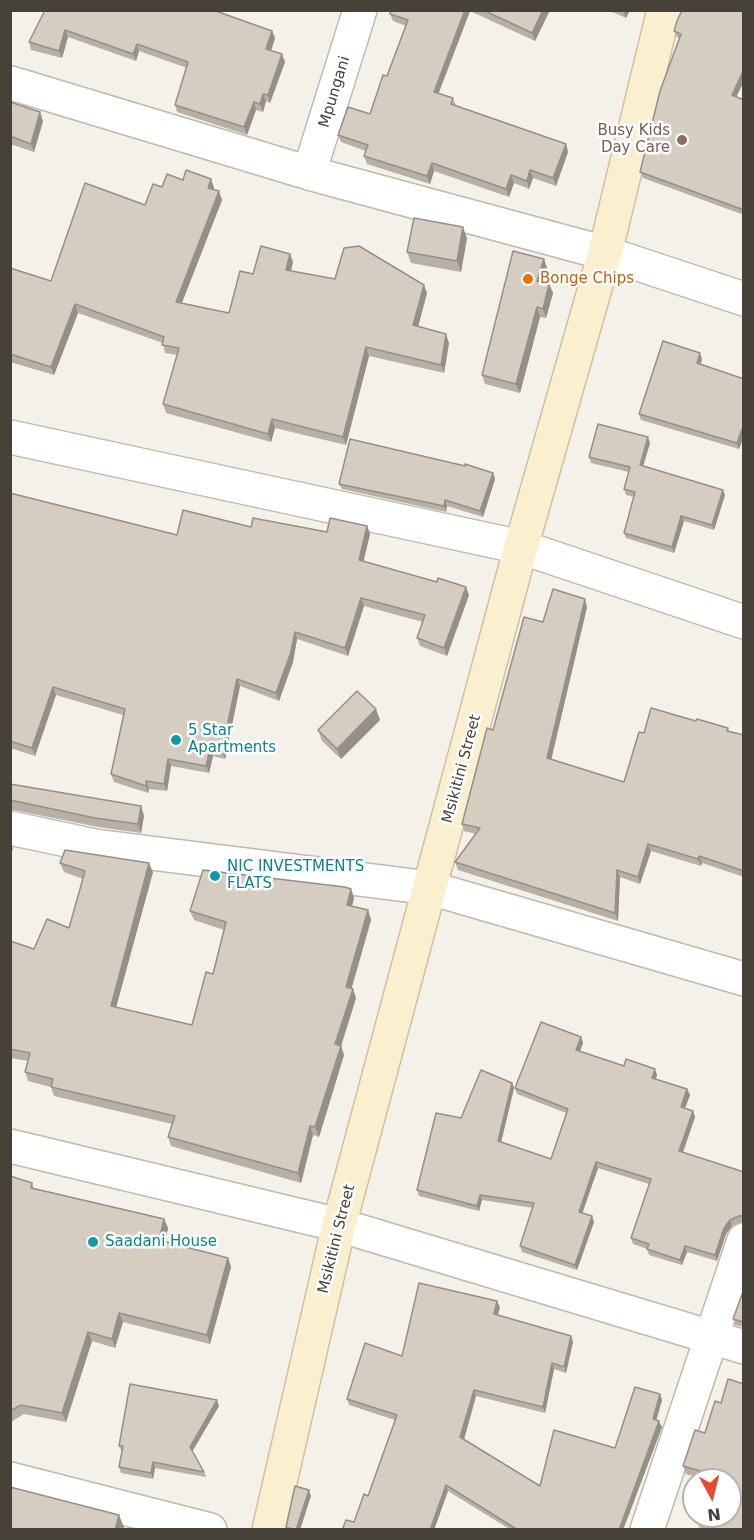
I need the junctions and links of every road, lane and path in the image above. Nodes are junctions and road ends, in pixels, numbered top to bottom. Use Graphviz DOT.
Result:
graph roads {
  1 [pos="360,10"];
  2 [pos="664,10"];
  3 [pos="11,83"];
  4 [pos="309,173"];
  5 [pos="605,253"];
  6 [pos="744,299"];
  7 [pos="10,437"];
  8 [pos="521,547"];
  9 [pos="744,622"];
  10 [pos="10,828"];
  11 [pos="430,888"];
  12 [pos="744,979"];
  13 [pos="10,1146"];
  14 [pos="339,1225"];
  15 [pos="744,1240"];
  16 [pos="713,1337"];
  17 [pos="744,1347"];
  18 [pos="10,1479"];
  19 [pos="210,1530"];
  20 [pos="269,1530"];
  21 [pos="647,1530"];
  1 -- 4 [label="street, Mpungani"];
  2 -- 5 [label="street, Msikitini Street"];
  3 -- 4 [label="street"];
  4 -- 5 [label="street"];
  5 -- 6 [label="street"];
  5 -- 8 [label="street, Msikitini Street"];
  7 -- 8 [label="street"];
  8 -- 9 [label="street"];
  8 -- 11 [label="street, Msikitini Street"];
  10 -- 11 [label="street"];
  11 -- 12 [label="street"];
  11 -- 14 [label="street, Msikitini Street"];
  13 -- 14 [label="street"];
  14 -- 16 [label="street"];
  14 -- 20 [label="street, Msikitini Street"];
  15 -- 16 [label="street"];
  16 -- 17 [label="street"];
  16 -- 21 [label="street"];
  18 -- 19 [label="street"];
}
